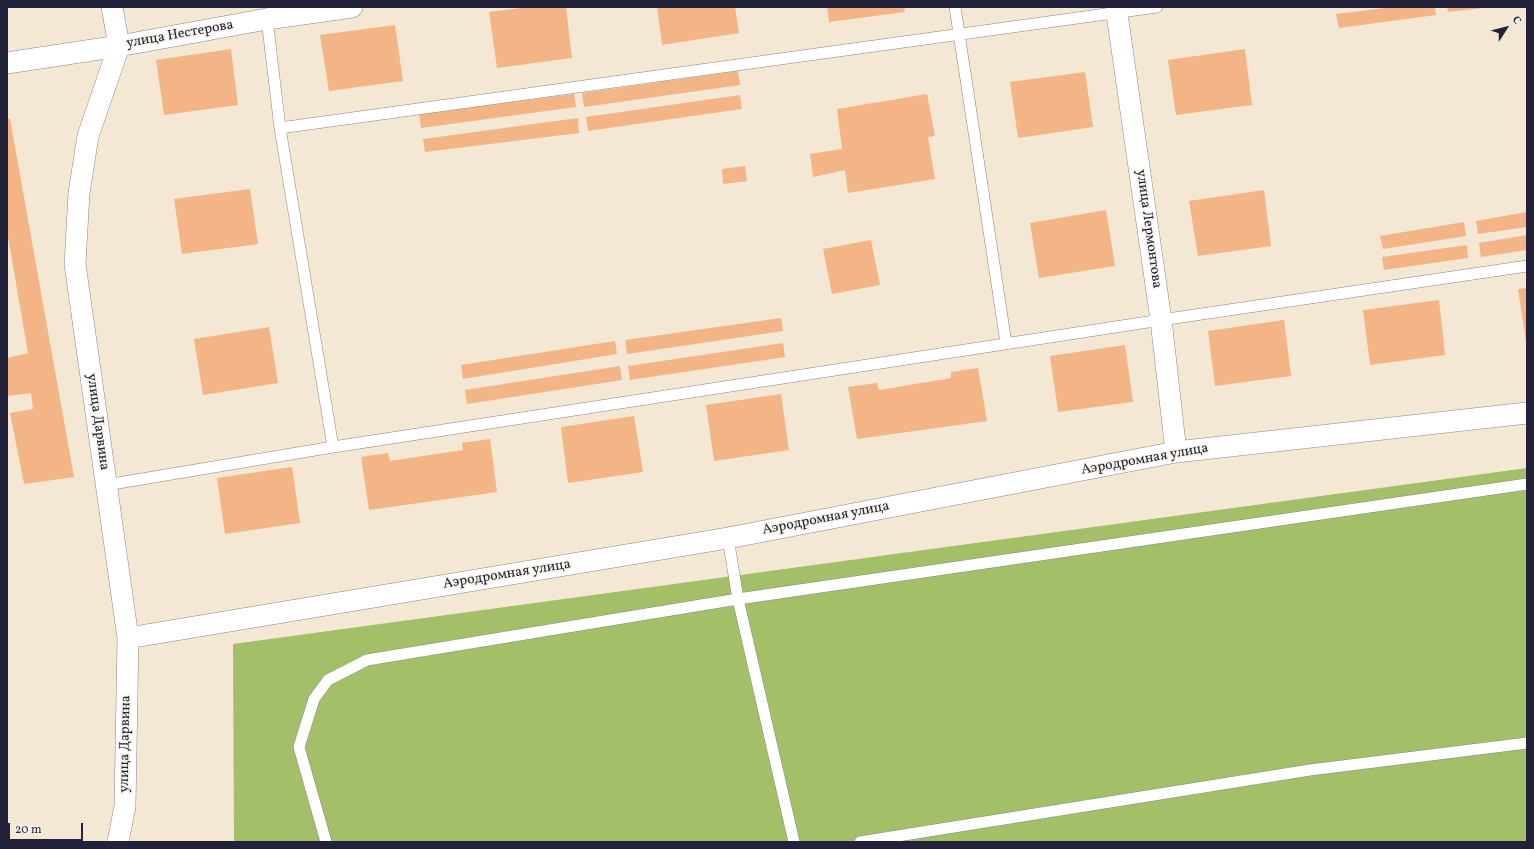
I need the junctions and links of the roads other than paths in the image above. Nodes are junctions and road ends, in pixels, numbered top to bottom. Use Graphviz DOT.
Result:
graph roads {
  1 [pos="112,7"];
  2 [pos="352,7"];
  3 [pos="955,7"];
  4 [pos="1157,7"];
  5 [pos="1117,10"];
  6 [pos="267,19"];
  7 [pos="959,34"];
  8 [pos="118,46"];
  9 [pos="7,63"];
  10 [pos="280,128"];
  11 [pos="1527,266"];
  12 [pos="1161,320"];
  13 [pos="1006,343"];
  14 [pos="1527,413"];
  15 [pos="333,447"];
  16 [pos="1176,452"];
  17 [pos="1527,484"];
  18 [pos="106,485"];
  19 [pos="728,538"];
  20 [pos="738,599"];
  21 [pos="128,638"];
  22 [pos="1527,743"];
  23 [pos="118,842"];
  24 [pos="326,842"];
  25 [pos="794,842"];
  26 [pos="860,842"];
  1 -- 8 [label="street, улица Дарвина"];
  2 -- 6 [label="street, улица Нестерова"];
  3 -- 7 [label="lane"];
  4 -- 5 [label="lane"];
  5 -- 7 [label="lane"];
  5 -- 12 [label="street, улица Лермонтова"];
  6 -- 8 [label="street, улица Нестерова"];
  6 -- 10 [label="lane"];
  7 -- 10 [label="lane"];
  7 -- 13 [label="lane"];
  8 -- 9 [label="street, улица Нестерова"];
  8 -- 18 [label="street, улица Дарвина"];
  10 -- 15 [label="lane"];
  11 -- 12 [label="lane"];
  12 -- 13 [label="lane"];
  12 -- 16 [label="street, улица Лермонтова"];
  13 -- 15 [label="lane"];
  14 -- 16 [label="street, Аэродромная улица"];
  15 -- 18 [label="lane"];
  16 -- 19 [label="street, Аэродромная улица"];
  17 -- 20 [label="lane"];
  18 -- 21 [label="street, улица Дарвина"];
  19 -- 20 [label="lane"];
  19 -- 21 [label="street, Аэродромная улица"];
  20 -- 24 [label="lane"];
  20 -- 25 [label="lane"];
  21 -- 23 [label="street, улица Дарвина"];
  22 -- 26 [label="lane"];
}
